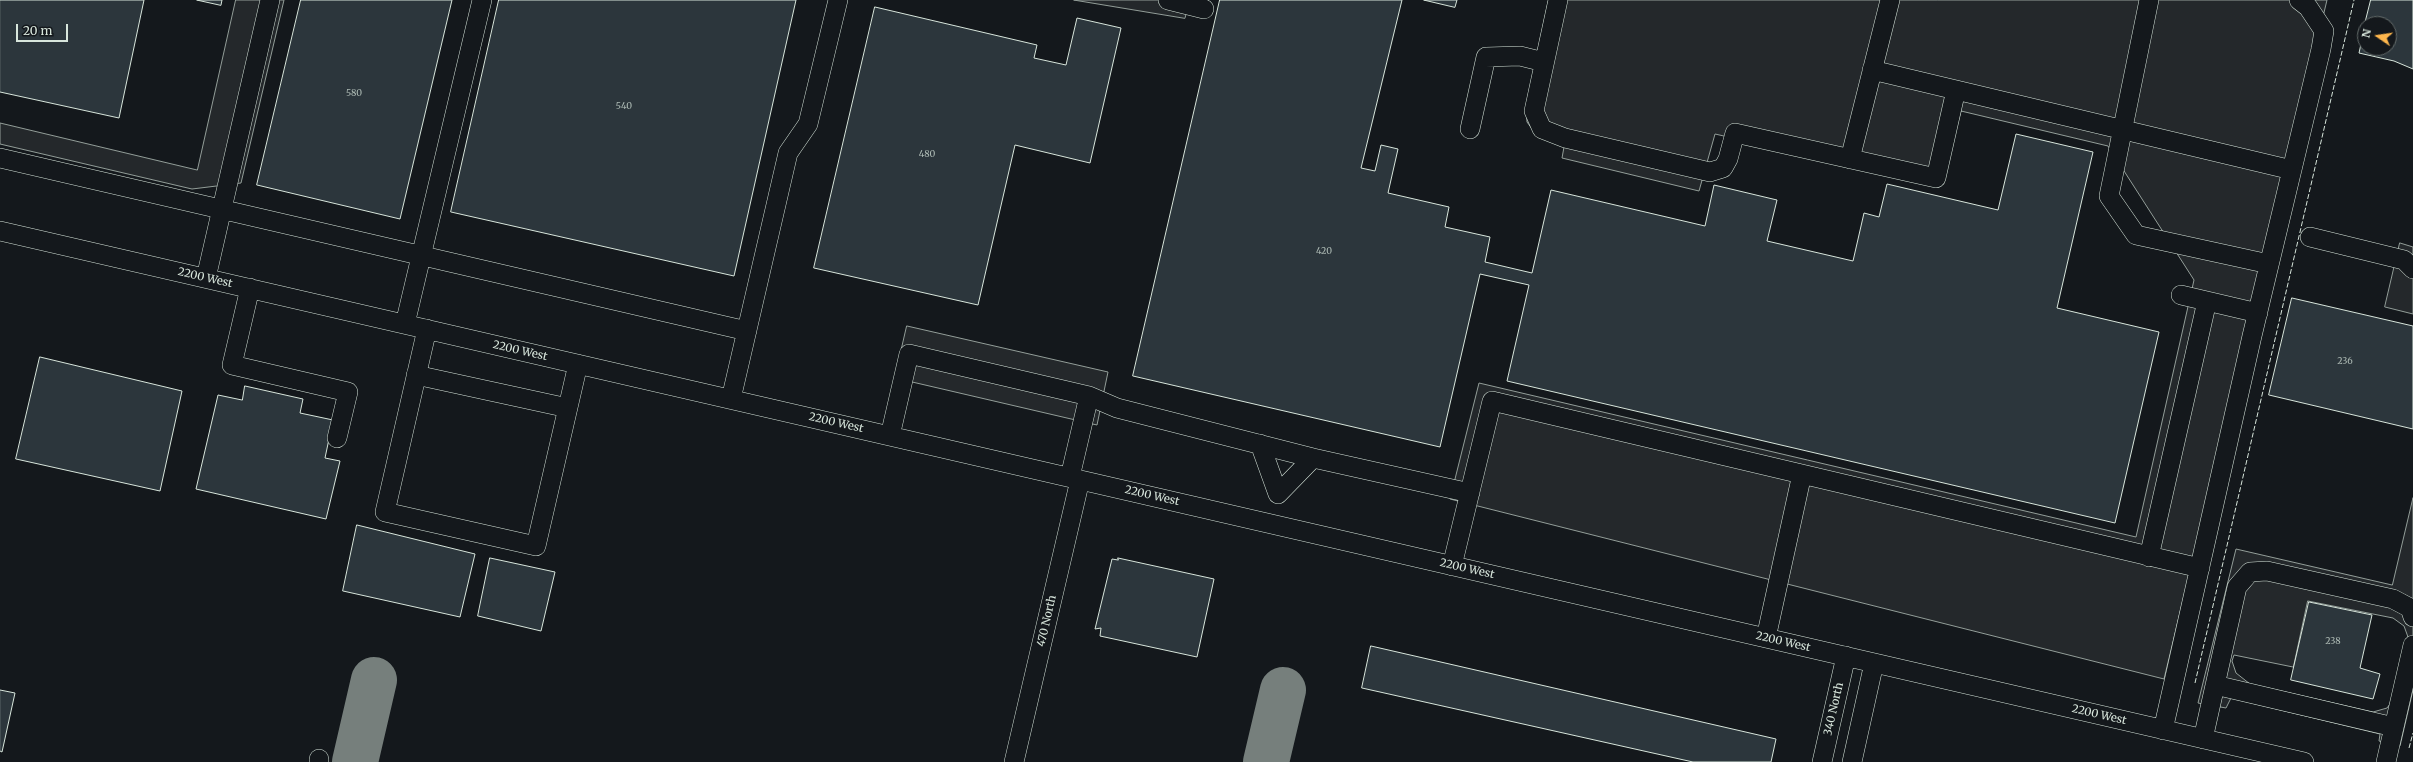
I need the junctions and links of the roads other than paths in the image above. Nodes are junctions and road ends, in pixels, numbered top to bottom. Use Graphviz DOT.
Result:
graph roads {
  1 [pos="270,0"];
  2 [pos="482,0"];
  3 [pos="838,0"];
  4 [pos="1168,0"];
  5 [pos="1558,0"];
  6 [pos="1890,0"];
  7 [pos="2150,0"];
  8 [pos="2299,0"];
  9 [pos="1204,9"];
  10 [pos="1544,62"];
  11 [pos="1872,70"];
  12 [pos="1956,90"];
  13 [pos="1470,129"];
  14 [pos="2122,130"];
  15 [pos="0,158"];
  16 [pos="1850,159"];
  17 [pos="2292,170"];
  18 [pos="221,210"];
  19 [pos="0,231"];
  20 [pos="2310,237"];
  21 [pos="421,256"];
  22 [pos="2269,264"];
  23 [pos="2413,270"];
  24 [pos="206,278"];
  25 [pos="250,288"];
  26 [pos="2181,294"];
  27 [pos="2207,301"];
  28 [pos="2258,313"];
  29 [pos="405,324"];
  30 [pos="427,329"];
  31 [pos="747,331"];
  32 [pos="578,364"];
  33 [pos="416,375"];
  34 [pos="1088,396"];
  35 [pos="731,399"];
  36 [pos="568,408"];
  37 [pos="890,436"];
  38 [pos="338,438"];
  39 [pos="1260,444"];
  40 [pos="1313,458"];
  41 [pos="1802,474"];
  42 [pos="1075,479"];
  43 [pos="1470,493"];
  44 [pos="1278,494"];
  45 [pos="1270,524"];
  46 [pos="2149,557"];
  47 [pos="1452,566"];
  48 [pos="2200,568"];
  49 [pos="2412,606"];
  50 [pos="1766,638"];
  51 [pos="2413,645"];
  52 [pos="1846,656"];
  53 [pos="1874,663"];
  54 [pos="2215,685"];
  55 [pos="2394,727"];
  56 [pos="2163,730"];
  57 [pos="2203,739"];
  58 [pos="1014,762"];
  59 [pos="1822,762"];
  60 [pos="1852,762"];
  61 [pos="2304,762"];
  62 [pos="2386,762"];
  1 -- 18 [label="street"];
  2 -- 21 [label="street"];
  3 -- 31 [label="street"];
  4 -- 9 [label="street"];
  5 -- 10 [label="street"];
  6 -- 11 [label="street"];
  7 -- 14 [label="street"];
  8 -- 17 [label="street"];
  10 -- 13 [label="street"];
  10 -- 16 [label="street"];
  11 -- 12 [label="street"];
  11 -- 16 [label="street"];
  12 -- 14 [label="street"];
  12 -- 16 [label="street"];
  14 -- 17 [label="street"];
  14 -- 22 [label="street"];
  15 -- 18 [label="street"];
  17 -- 22 [label="street"];
  18 -- 21 [label="street"];
  18 -- 24 [label="street"];
  19 -- 24 [label="street, 2200 West"];
  20 -- 23 [label="street"];
  21 -- 29 [label="street"];
  21 -- 31 [label="street"];
  22 -- 28 [label="street"];
  24 -- 25 [label="street, 2200 West"];
  25 -- 29 [label="street, 2200 West"];
  25 -- 38 [label="street"];
  26 -- 27 [label="street"];
  27 -- 28 [label="street"];
  27 -- 46 [label="street"];
  28 -- 48 [label="street"];
  29 -- 30 [label="street, 2200 West"];
  30 -- 32 [label="street, 2200 West"];
  30 -- 33 [label="street"];
  31 -- 35 [label="street"];
  32 -- 35 [label="street, 2200 West"];
  32 -- 36 [label="street"];
  33 -- 36 [label="street"];
  33 -- 36 [label="street"];
  34 -- 37 [label="street"];
  34 -- 39 [label="street"];
  34 -- 42 [label="street, 470 North"];
  35 -- 37 [label="street, 2200 West"];
  37 -- 42 [label="street, 2200 West"];
  39 -- 40 [label="street"];
  39 -- 44 [label="street"];
  40 -- 43 [label="street"];
  40 -- 44 [label="street"];
  41 -- 43 [label="street"];
  41 -- 46 [label="street"];
  41 -- 50 [label="street"];
  42 -- 45 [label="street, 2200 West"];
  42 -- 58 [label="street, 470 North"];
  43 -- 47 [label="street"];
  44 -- 45 [label="street"];
  45 -- 47 [label="street, 2200 West"];
  46 -- 48 [label="street"];
  47 -- 50 [label="street, 2200 West"];
  48 -- 56 [label="street"];
  49 -- 54 [label="street"];
  50 -- 52 [label="street, 2200 West"];
  51 -- 55 [label="street"];
  52 -- 53 [label="street, 2200 West"];
  52 -- 59 [label="street, 340 North"];
  53 -- 56 [label="street, 2200 West"];
  53 -- 60 [label="street"];
  54 -- 55 [label="street"];
  54 -- 57 [label="street"];
  55 -- 62 [label="street"];
  56 -- 57 [label="street, 2200 West"];
  57 -- 61 [label="street, 2200 West"];
}
